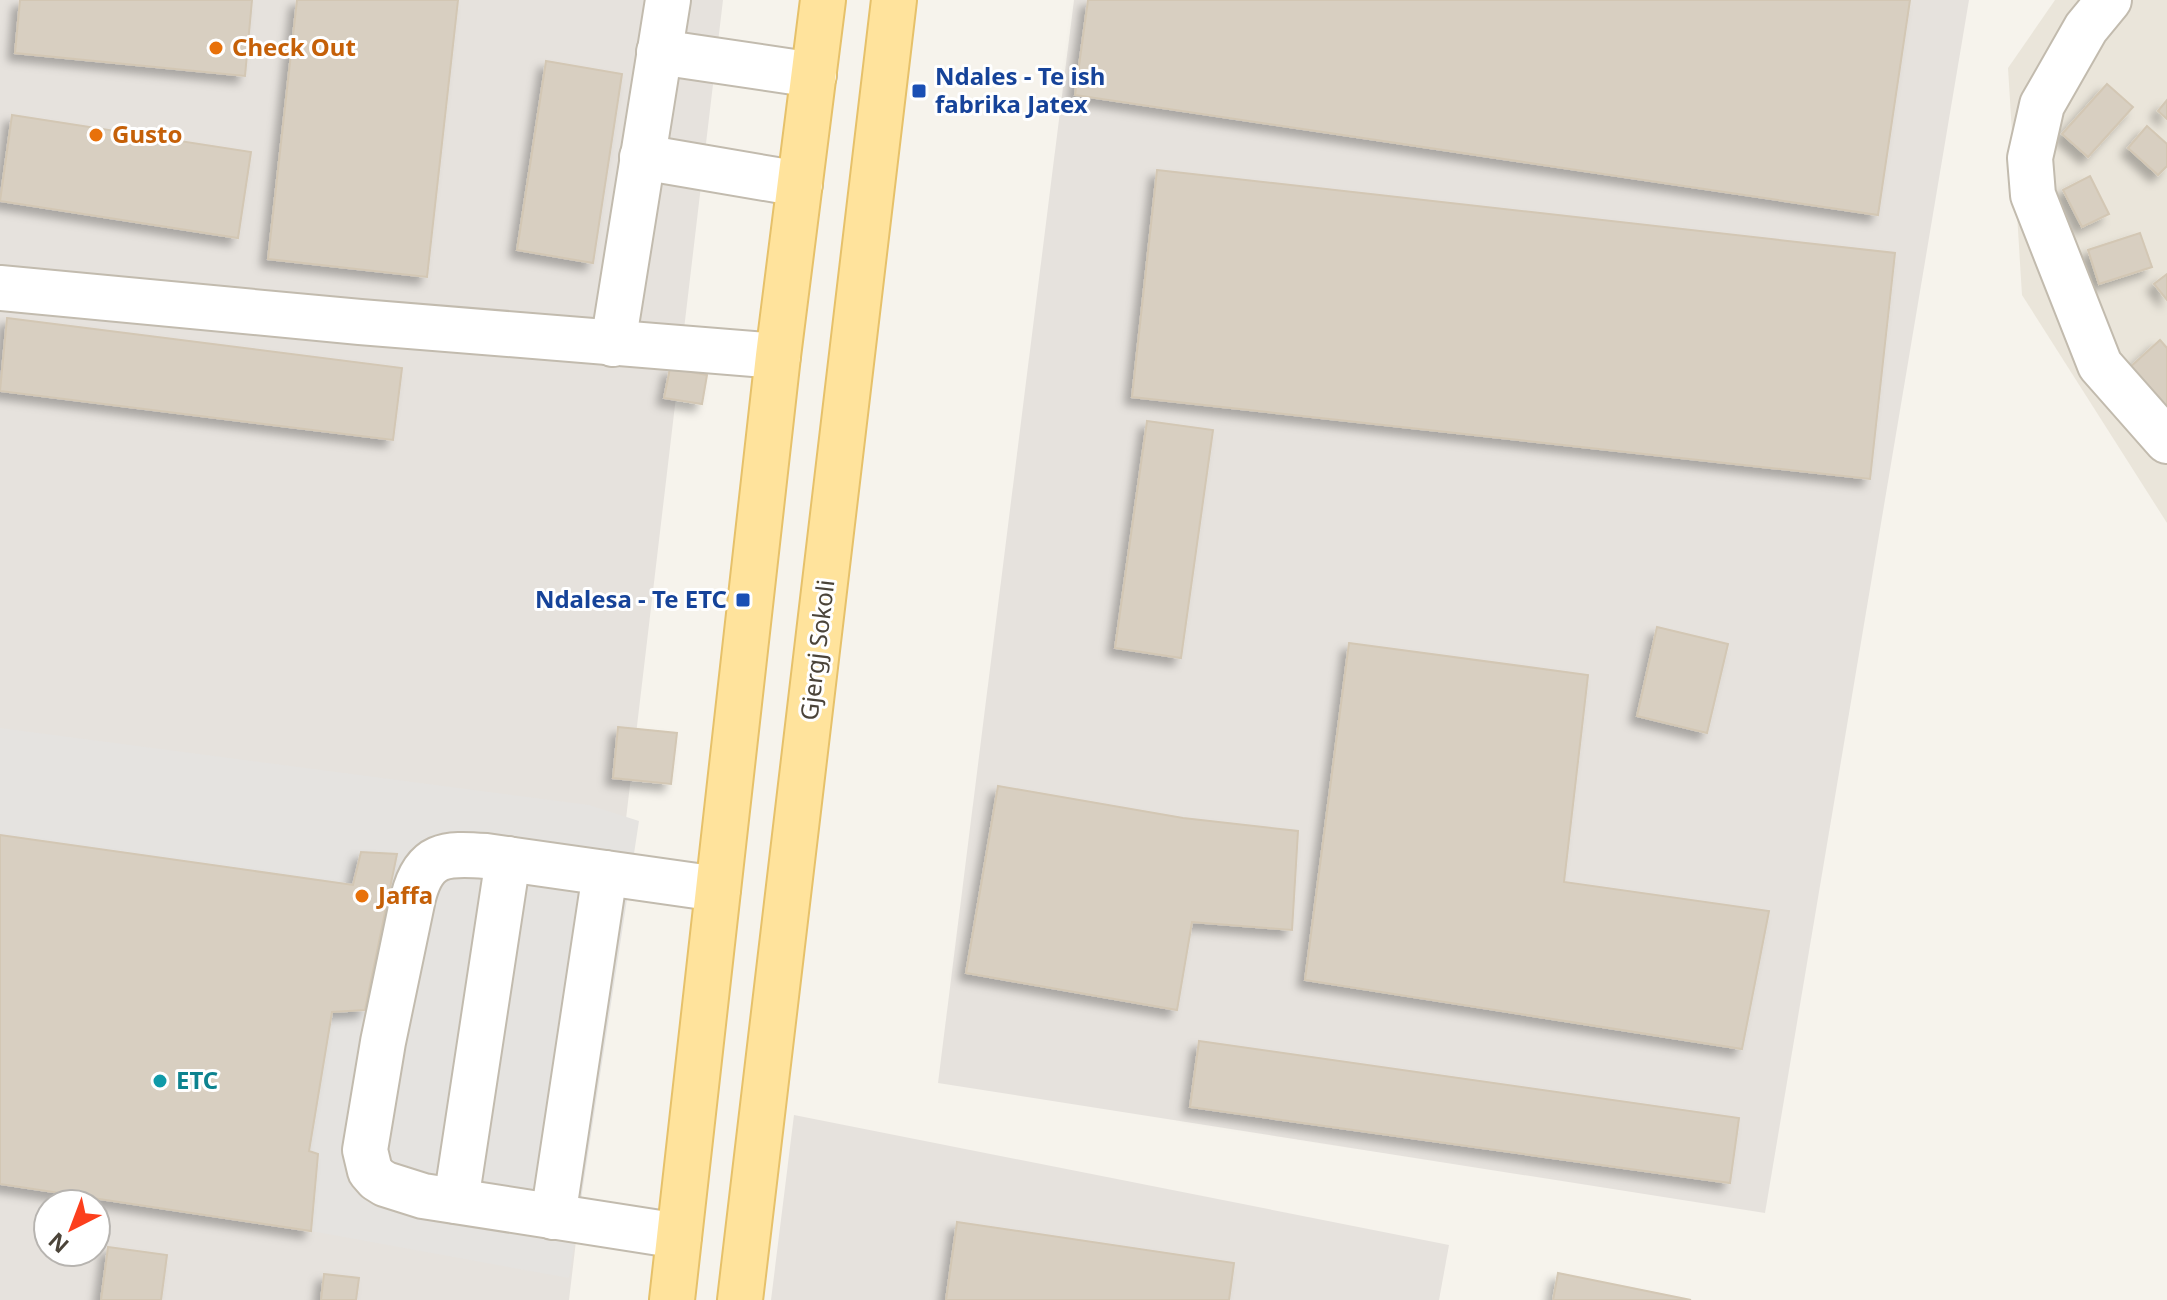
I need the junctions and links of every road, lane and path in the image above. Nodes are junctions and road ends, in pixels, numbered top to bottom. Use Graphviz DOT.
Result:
graph roads {
  1 [pos="668,0"];
  2 [pos="823,0"];
  3 [pos="894,0"];
  4 [pos="2109,0"];
  5 [pos="659,52"];
  6 [pos="814,75"];
  7 [pos="642,157"];
  8 [pos="800,184"];
  9 [pos="0,288"];
  10 [pos="613,344"];
  11 [pos="778,356"];
  12 [pos="2167,441"];
  13 [pos="508,859"];
  14 [pos="605,873"];
  15 [pos="718,889"];
  16 [pos="456,1201"];
  17 [pos="553,1217"];
  18 [pos="679,1236"];
  19 [pos="672,1300"];
  20 [pos="740,1300"];
  1 -- 5 [label="street"];
  2 -- 6 [label="main road"];
  3 -- 20 [label="main road, Gjergj Sokoli"];
  4 -- 12 [label="street"];
  5 -- 6 [label="street"];
  5 -- 7 [label="street"];
  6 -- 8 [label="main road"];
  7 -- 8 [label="street"];
  7 -- 10 [label="street"];
  8 -- 11 [label="main road"];
  9 -- 10 [label="street"];
  10 -- 11 [label="street"];
  11 -- 15 [label="main road"];
  13 -- 14 [label="street"];
  13 -- 16 [label="street"];
  13 -- 16 [label="street"];
  14 -- 15 [label="street"];
  14 -- 17 [label="street"];
  15 -- 18 [label="main road"];
  16 -- 17 [label="street"];
  17 -- 18 [label="street"];
  18 -- 19 [label="main road"];
}
